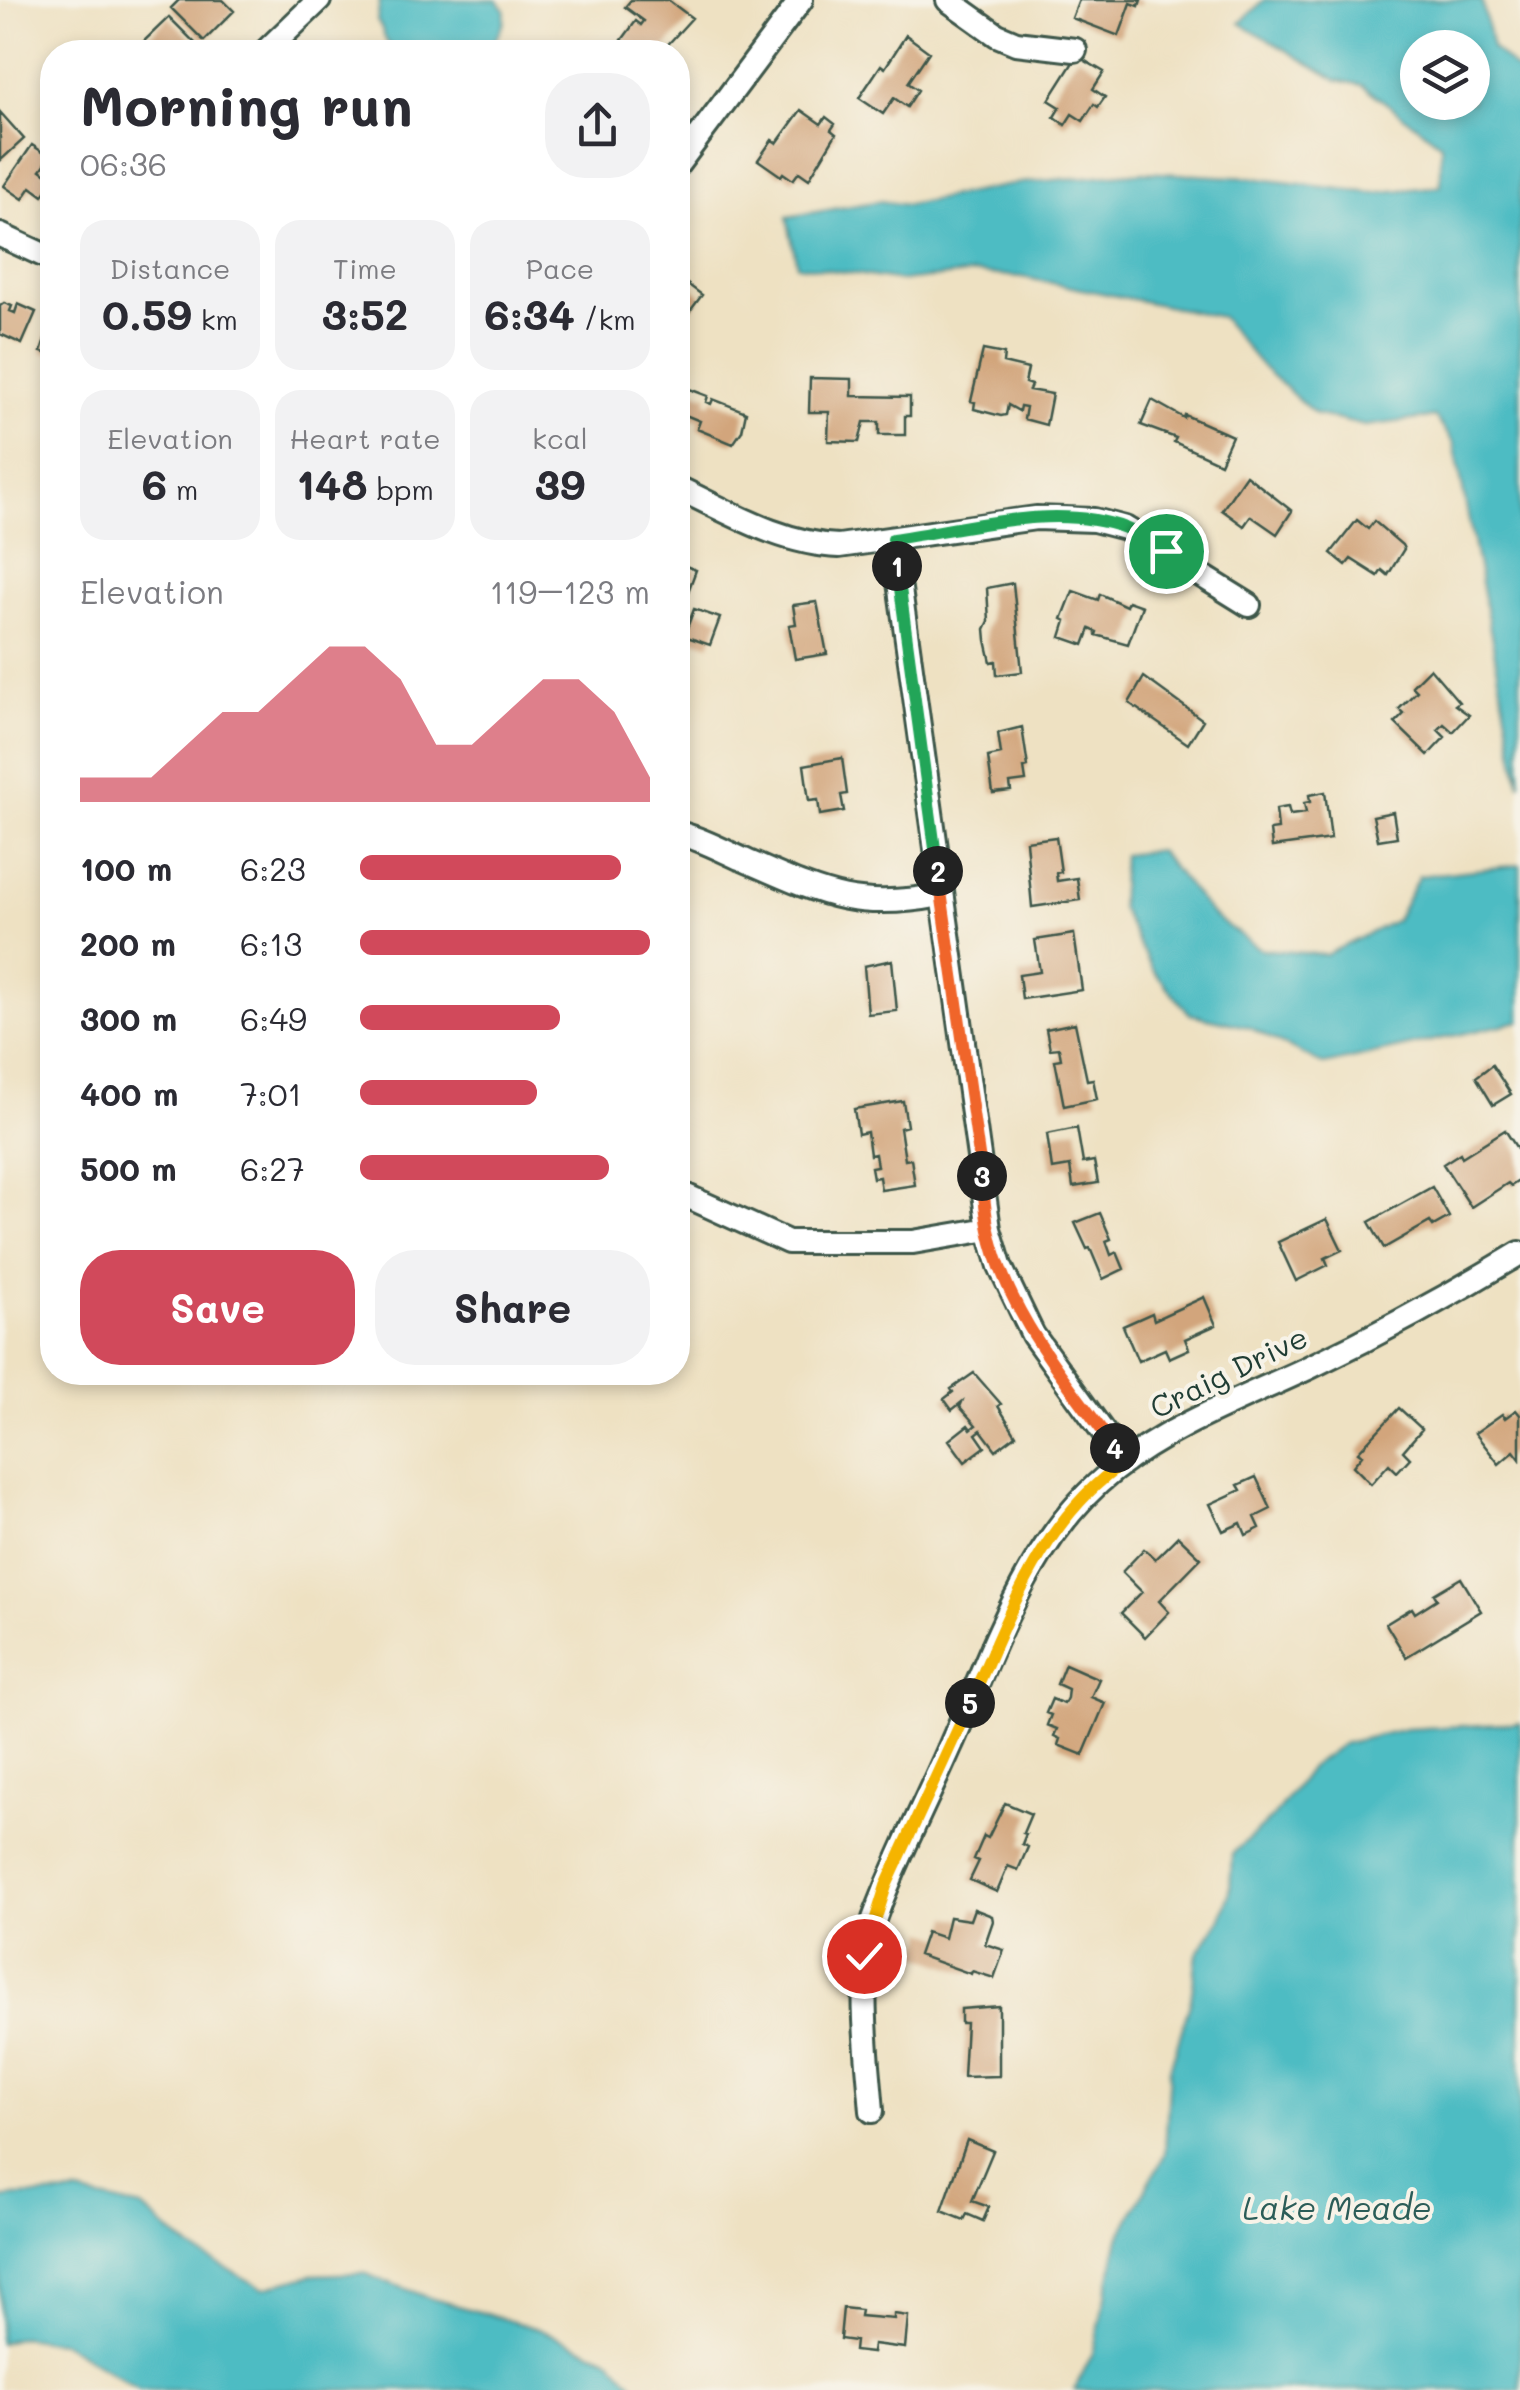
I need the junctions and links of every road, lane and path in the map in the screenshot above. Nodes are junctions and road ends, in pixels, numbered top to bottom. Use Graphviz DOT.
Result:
graph roads {
  1 [pos="319,0"];
  2 [pos="801,0"];
  3 [pos="948,0"];
  4 [pos="277,40"];
  5 [pos="1076,50"];
  6 [pos="690,148"];
  7 [pos="0,235"];
  8 [pos="40,253"];
  9 [pos="690,494"];
  10 [pos="893,539"];
  11 [pos="1249,605"];
  12 [pos="690,838"];
  13 [pos="942,895"];
  14 [pos="690,1197"];
  15 [pos="989,1229"];
  16 [pos="1520,1253"];
  17 [pos="1125,1462"];
  18 [pos="872,2112"];
  1 -- 4 [label="street"];
  2 -- 6 [label="street"];
  3 -- 5 [label="street"];
  7 -- 8 [label="street"];
  9 -- 10 [label="street"];
  10 -- 11 [label="street"];
  10 -- 13 [label="street"];
  12 -- 13 [label="street"];
  13 -- 15 [label="street"];
  14 -- 15 [label="street"];
  15 -- 17 [label="street"];
  16 -- 17 [label="street, Craig Drive"];
  17 -- 18 [label="street, Craig Drive"];
}
